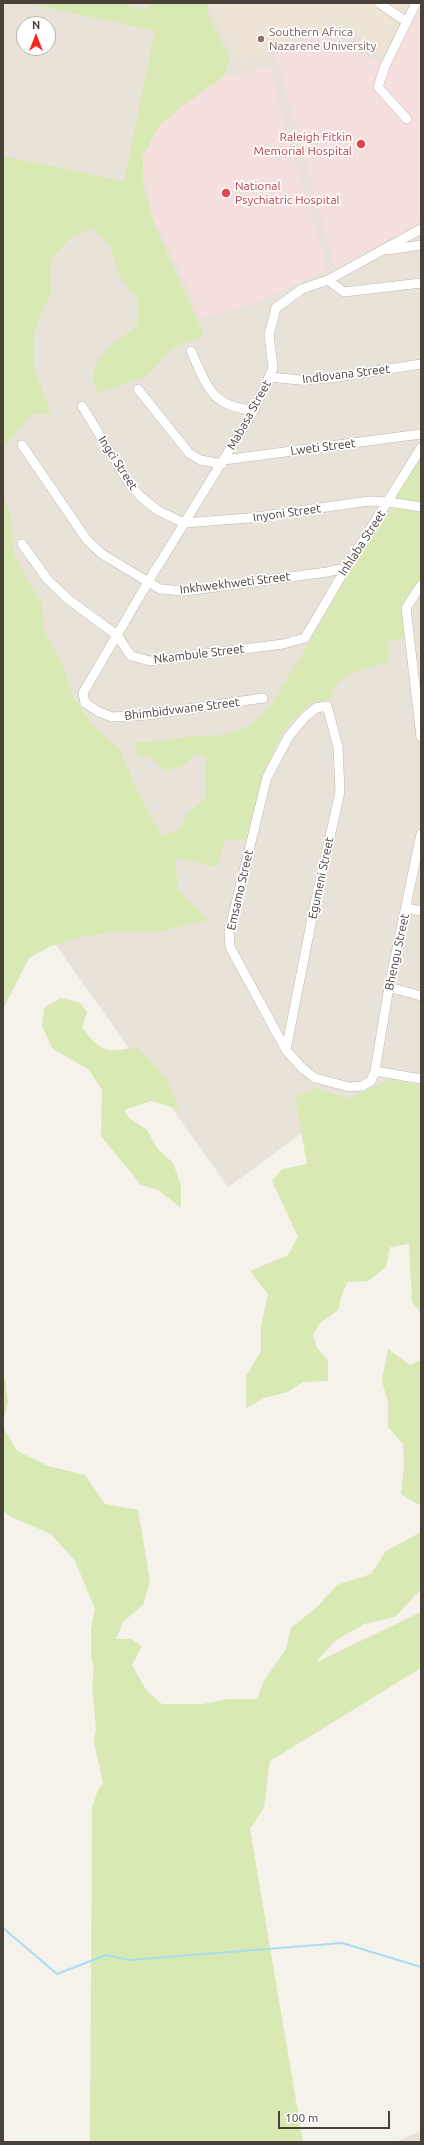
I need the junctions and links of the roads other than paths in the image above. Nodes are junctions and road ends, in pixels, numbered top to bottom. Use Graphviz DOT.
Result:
graph roads {
  1 [pos="380,3"];
  2 [pos="416,3"];
  3 [pos="407,22"];
  4 [pos="407,119"];
  5 [pos="421,229"];
  6 [pos="421,245"];
  7 [pos="380,251"];
  8 [pos="328,280"];
  9 [pos="421,283"];
  10 [pos="191,351"];
  11 [pos="421,364"];
  12 [pos="270,377"];
  13 [pos="138,389"];
  14 [pos="82,406"];
  15 [pos="254,410"];
  16 [pos="421,434"];
  17 [pos="22,445"];
  18 [pos="421,448"];
  19 [pos="223,462"];
  20 [pos="389,502"];
  21 [pos="421,507"];
  22 [pos="184,523"];
  23 [pos="22,544"];
  24 [pos="346,568"];
  25 [pos="148,582"];
  26 [pos="421,585"];
  27 [pos="117,635"];
  28 [pos="305,638"];
  29 [pos="263,698"];
  30 [pos="328,706"];
  31 [pos="421,737"];
  32 [pos="421,834"];
  33 [pos="406,908"];
  34 [pos="421,911"];
  35 [pos="389,987"];
  36 [pos="421,996"];
  37 [pos="286,1050"];
  38 [pos="375,1071"];
  39 [pos="421,1079"];
  1 -- 3 [label="street"];
  2 -- 3 [label="street"];
  3 -- 4 [label="street"];
  5 -- 7 [label="street, Mabasa Street"];
  6 -- 7 [label="street"];
  7 -- 8 [label="street, Mabasa Street"];
  8 -- 9 [label="street"];
  8 -- 12 [label="street, Mabasa Street"];
  10 -- 15 [label="street"];
  11 -- 12 [label="street, Indlovana Street"];
  12 -- 15 [label="street, Mabasa Street"];
  13 -- 19 [label="street, Lweti Street"];
  14 -- 22 [label="street, Ingci Street"];
  15 -- 19 [label="street, Mabasa Street"];
  16 -- 19 [label="street, Lweti Street"];
  17 -- 25 [label="street, Inkhwekhweti Street"];
  18 -- 20 [label="street, Inhlaba Street"];
  19 -- 22 [label="street, Mabasa Street"];
  20 -- 21 [label="street, Inyoni Street"];
  20 -- 22 [label="street, Inyoni Street"];
  20 -- 24 [label="street, Inhlaba Street"];
  22 -- 25 [label="street, Mabasa Street"];
  23 -- 27 [label="street, Nkambule Street"];
  24 -- 25 [label="street, Inkhwekhweti Street"];
  24 -- 28 [label="street, Inhlaba Street"];
  25 -- 27 [label="street, Mabasa Street"];
  26 -- 31 [label="street"];
  27 -- 28 [label="street, Nkambule Street"];
  27 -- 29 [label="street, Bhimbidvwane Street"];
  30 -- 37 [label="street, Egumeni Street"];
  30 -- 37 [label="street, Emsamo Street"];
  32 -- 33 [label="street, Bhengu Street"];
  33 -- 34 [label="street"];
  33 -- 35 [label="street, Bhengu Street"];
  35 -- 36 [label="street"];
  35 -- 38 [label="street, Bhengu Street"];
  37 -- 38 [label="street, Emsamo Street"];
  38 -- 39 [label="street"];
}
